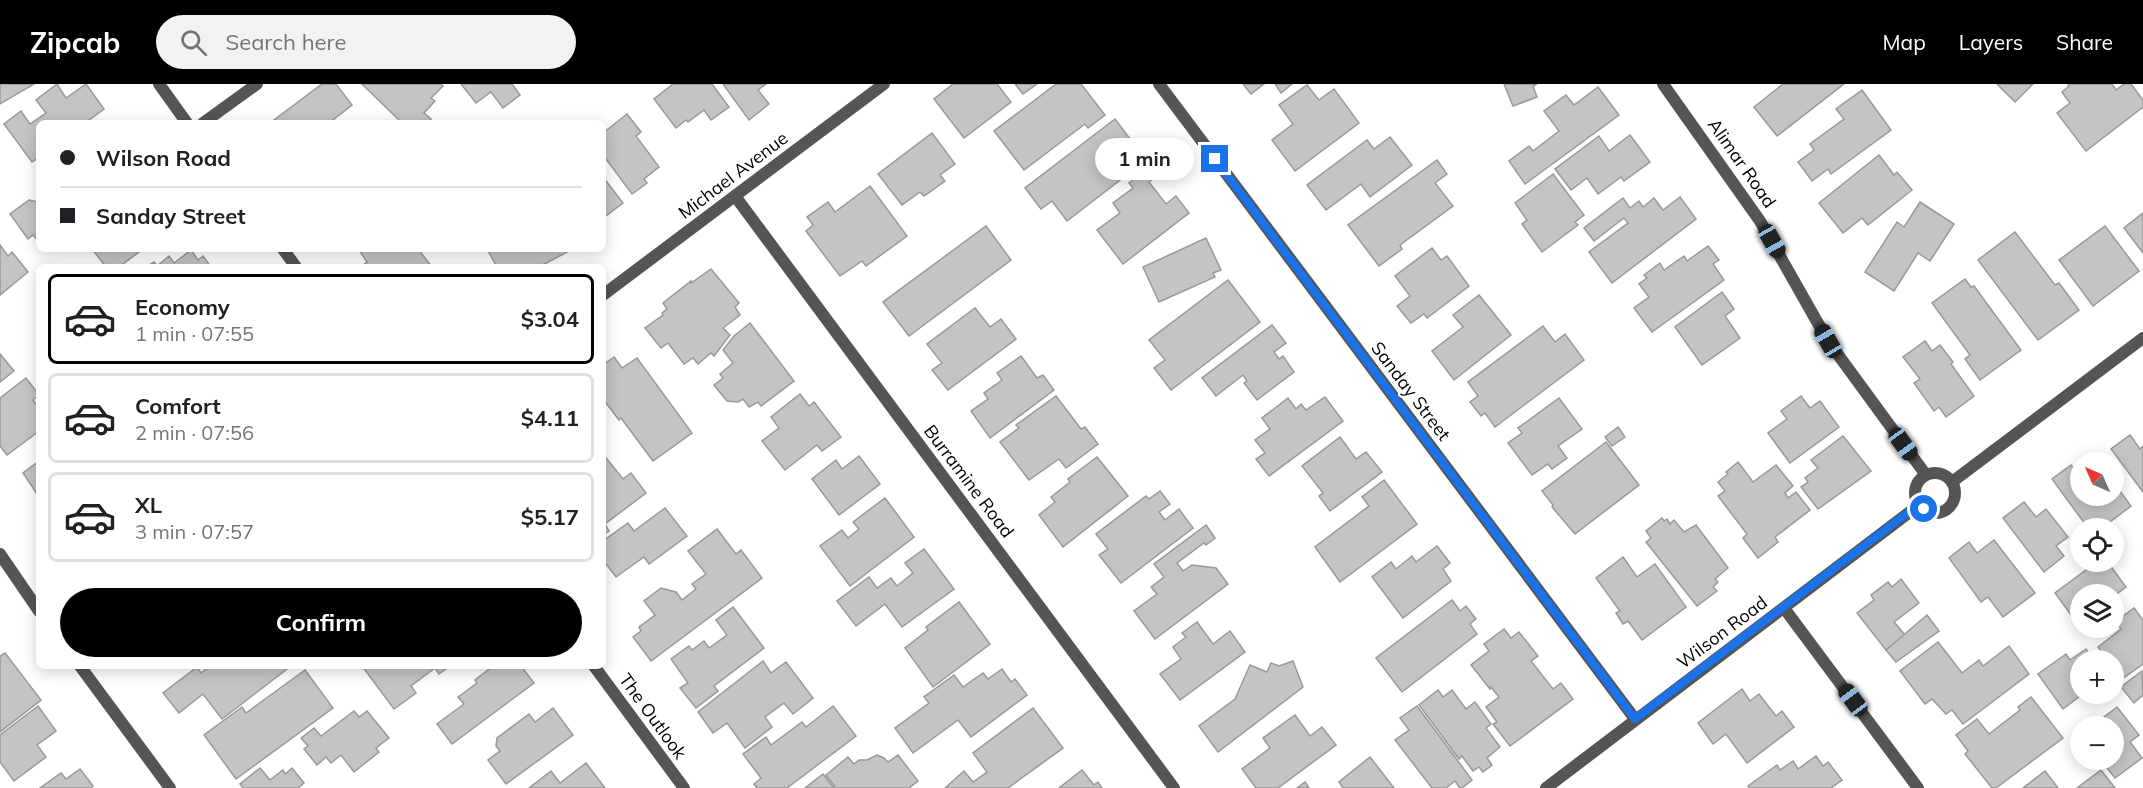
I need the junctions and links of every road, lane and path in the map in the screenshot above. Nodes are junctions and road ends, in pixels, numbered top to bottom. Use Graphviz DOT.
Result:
graph roads {
  1 [pos="159,84"];
  2 [pos="257,84"];
  3 [pos="884,84"];
  4 [pos="1159,84"];
  5 [pos="1663,84"];
  6 [pos="185,120"];
  7 [pos="207,120"];
  8 [pos="735,196"];
  9 [pos="606,293"];
  10 [pos="2143,338"];
  11 [pos="1926,475"];
  12 [pos="1952,482"];
  13 [pos="1918,505"];
  14 [pos="0,555"];
  15 [pos="36,607"];
  16 [pos="1784,608"];
  17 [pos="82,669"];
  18 [pos="596,669"];
  19 [pos="1635,719"];
  20 [pos="170,788"];
  21 [pos="684,788"];
  22 [pos="1174,788"];
  23 [pos="1546,788"];
  24 [pos="1918,788"];
  1 -- 6 [label="street"];
  2 -- 7 [label="street"];
  3 -- 8 [label="street, Michael Avenue"];
  4 -- 19 [label="street, Sanday Street"];
  5 -- 11 [label="street, Alimar Road"];
  8 -- 9 [label="street, Michael Avenue"];
  8 -- 22 [label="street, Burramine Road"];
  10 -- 12 [label="street"];
  11 -- 12 [label="street"];
  11 -- 13 [label="street"];
  12 -- 13 [label="street"];
  13 -- 16 [label="street, Wilson Road"];
  14 -- 15 [label="street"];
  16 -- 19 [label="street, Wilson Road"];
  16 -- 24 [label="street"];
  17 -- 20 [label="street"];
  18 -- 21 [label="street, The Outlook"];
  19 -- 23 [label="street, Wilson Road"];
}
